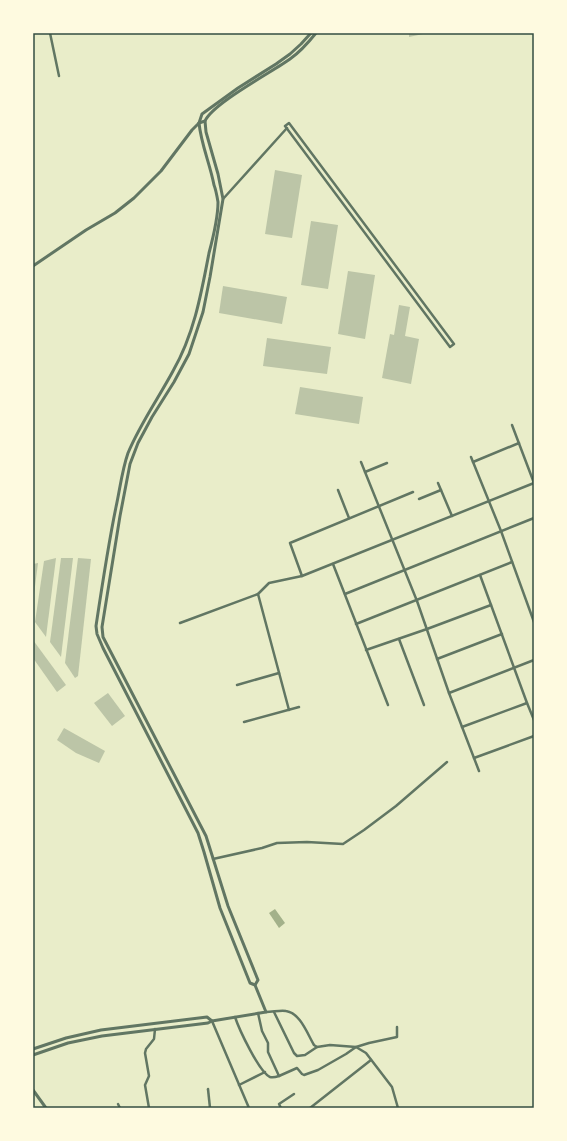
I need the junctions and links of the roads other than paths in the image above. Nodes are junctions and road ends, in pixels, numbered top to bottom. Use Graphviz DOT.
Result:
graph roads {
  1 [pos="50,33"];
  2 [pos="312,33"];
  3 [pos="316,33"];
  4 [pos="59,76"];
  5 [pos="236,92"];
  6 [pos="205,121"];
  7 [pos="199,123"];
  8 [pos="286,127"];
  9 [pos="223,200"];
  10 [pos="215,224"];
  11 [pos="220,225"];
  12 [pos="33,266"];
  13 [pos="512,425"];
  14 [pos="519,443"];
  15 [pos="470,457"];
  16 [pos="361,462"];
  17 [pos="473,462"];
  18 [pos="387,463"];
  19 [pos="365,472"];
  20 [pos="438,483"];
  21 [pos="534,483"];
  22 [pos="338,490"];
  23 [pos="441,490"];
  24 [pos="413,492"];
  25 [pos="419,499"];
  26 [pos="489,501"];
  27 [pos="379,506"];
  28 [pos="115,515"];
  29 [pos="120,516"];
  30 [pos="452,516"];
  31 [pos="349,518"];
  32 [pos="534,518"];
  33 [pos="501,531"];
  34 [pos="392,540"];
  35 [pos="512,562"];
  36 [pos="333,564"];
  37 [pos="405,570"];
  38 [pos="480,575"];
  39 [pos="302,576"];
  40 [pos="258,594"];
  41 [pos="345,594"];
  42 [pos="417,601"];
  43 [pos="491,605"];
  44 [pos="534,622"];
  45 [pos="180,623"];
  46 [pos="356,624"];
  47 [pos="427,629"];
  48 [pos="502,634"];
  49 [pos="399,639"];
  50 [pos="366,650"];
  51 [pos="437,658"];
  52 [pos="534,660"];
  53 [pos="514,668"];
  54 [pos="279,674"];
  55 [pos="236,685"];
  56 [pos="449,693"];
  57 [pos="527,703"];
  58 [pos="388,705"];
  59 [pos="424,705"];
  60 [pos="299,707"];
  61 [pos="289,710"];
  62 [pos="534,720"];
  63 [pos="244,722"];
  64 [pos="462,727"];
  65 [pos="534,736"];
  66 [pos="474,758"];
  67 [pos="447,762"];
  68 [pos="479,771"];
  69 [pos="213,859"];
  70 [pos="228,906"];
  71 [pos="220,908"];
  72 [pos="255,985"];
  73 [pos="266,1012"];
  74 [pos="274,1012"];
  75 [pos="258,1014"];
  76 [pos="234,1017"];
  77 [pos="212,1021"];
  78 [pos="397,1027"];
  79 [pos="155,1029"];
  80 [pos="44,1046"];
  81 [pos="317,1047"];
  82 [pos="356,1047"];
  83 [pos="33,1050"];
  84 [pos="46,1051"];
  85 [pos="33,1055"];
  86 [pos="371,1060"];
  87 [pos="265,1072"];
  88 [pos="279,1076"];
  89 [pos="239,1085"];
  90 [pos="208,1088"];
  91 [pos="33,1090"];
  92 [pos="294,1094"];
  93 [pos="118,1104"];
  94 [pos="46,1108"];
  95 [pos="120,1108"];
  96 [pos="149,1108"];
  97 [pos="210,1108"];
  98 [pos="249,1108"];
  99 [pos="280,1108"];
  100 [pos="310,1108"];
  101 [pos="398,1108"];
  1 -- 4 [label="street"];
  2 -- 5 [label="street"];
  3 -- 5 [label="street"];
  5 -- 6 [label="street"];
  5 -- 7 [label="street"];
  6 -- 7 [label="street"];
  6 -- 9 [label="street"];
  7 -- 10 [label="street"];
  7 -- 12 [label="street"];
  8 -- 8 [label="street"];
  8 -- 9 [label="street"];
  9 -- 11 [label="street"];
  10 -- 11 [label="street"];
  10 -- 28 [label="street"];
  11 -- 29 [label="street"];
  13 -- 14 [label="street"];
  14 -- 17 [label="street"];
  14 -- 21 [label="street"];
  15 -- 17 [label="street"];
  16 -- 19 [label="street"];
  17 -- 26 [label="street"];
  18 -- 19 [label="street"];
  19 -- 27 [label="street"];
  20 -- 23 [label="street"];
  21 -- 26 [label="street"];
  22 -- 31 [label="street"];
  23 -- 25 [label="street"];
  23 -- 30 [label="street"];
  24 -- 27 [label="street"];
  26 -- 30 [label="street"];
  26 -- 33 [label="street"];
  27 -- 31 [label="street"];
  27 -- 34 [label="street"];
  28 -- 29 [label="street"];
  28 -- 71 [label="street"];
  29 -- 69 [label="street"];
  30 -- 34 [label="street"];
  31 -- 39 [label="street"];
  32 -- 33 [label="street"];
  33 -- 35 [label="street"];
  33 -- 37 [label="street"];
  34 -- 36 [label="street"];
  34 -- 37 [label="street"];
  35 -- 38 [label="street"];
  35 -- 44 [label="street"];
  36 -- 39 [label="street"];
  36 -- 41 [label="street"];
  37 -- 41 [label="street"];
  37 -- 42 [label="street"];
  38 -- 42 [label="street"];
  38 -- 43 [label="street"];
  39 -- 40 [label="street"];
  40 -- 45 [label="street"];
  40 -- 54 [label="street"];
  41 -- 46 [label="street"];
  42 -- 46 [label="street"];
  42 -- 47 [label="street"];
  43 -- 47 [label="street"];
  43 -- 48 [label="street"];
  46 -- 50 [label="street"];
  47 -- 49 [label="street"];
  47 -- 51 [label="street"];
  48 -- 51 [label="street"];
  48 -- 53 [label="street"];
  49 -- 50 [label="street"];
  49 -- 59 [label="street"];
  50 -- 58 [label="street"];
  51 -- 56 [label="street"];
  52 -- 53 [label="street"];
  53 -- 56 [label="street"];
  53 -- 57 [label="street"];
  54 -- 55 [label="street"];
  54 -- 61 [label="street"];
  56 -- 64 [label="street"];
  57 -- 62 [label="street"];
  57 -- 64 [label="street"];
  60 -- 61 [label="street"];
  61 -- 63 [label="street"];
  64 -- 66 [label="street"];
  65 -- 66 [label="street"];
  66 -- 68 [label="street"];
  67 -- 69 [label="street"];
  69 -- 70 [label="street"];
  70 -- 71 [label="street"];
  70 -- 72 [label="street"];
  71 -- 72 [label="street"];
  72 -- 73 [label="street"];
  73 -- 74 [label="street"];
  73 -- 75 [label="street"];
  74 -- 81 [label="street"];
  74 -- 81 [label="street"];
  75 -- 76 [label="street"];
  75 -- 88 [label="street"];
  76 -- 77 [label="street"];
  76 -- 87 [label="street"];
  77 -- 79 [label="street"];
  77 -- 80 [label="street"];
  77 -- 89 [label="street"];
  78 -- 82 [label="street"];
  79 -- 84 [label="street"];
  79 -- 96 [label="street"];
  80 -- 83 [label="street"];
  80 -- 84 [label="street"];
  81 -- 82 [label="street"];
  82 -- 86 [label="street"];
  82 -- 88 [label="street"];
  84 -- 85 [label="street"];
  86 -- 100 [label="street"];
  86 -- 101 [label="street"];
  87 -- 88 [label="street"];
  87 -- 89 [label="street"];
  89 -- 98 [label="street"];
  90 -- 97 [label="street"];
  91 -- 94 [label="street"];
  92 -- 99 [label="street"];
  93 -- 95 [label="street"];
}
